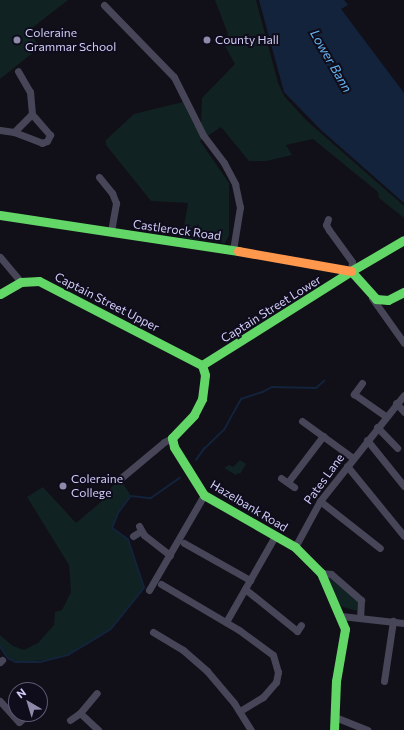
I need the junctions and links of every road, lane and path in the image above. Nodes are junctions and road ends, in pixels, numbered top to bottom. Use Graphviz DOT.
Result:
graph roads {
  1 [pos="104,5"];
  2 [pos="18,71"];
  3 [pos="32,114"];
  4 [pos="0,130"];
  5 [pos="14,132"];
  6 [pos="99,177"];
  7 [pos="0,215"];
  8 [pos="328,219"];
  9 [pos="111,232"];
  10 [pos="403,241"];
  11 [pos="233,250"];
  12 [pos="0,257"];
  13 [pos="350,271"];
  14 [pos="21,282"];
  15 [pos="404,292"];
  16 [pos="0,294"];
  17 [pos="372,298"];
  18 [pos="388,300"];
  19 [pos="387,317"];
  20 [pos="404,343"];
  21 [pos="202,365"];
  22 [pos="362,383"];
  23 [pos="404,395"];
  24 [pos="396,403"];
  25 [pos="404,412"];
  26 [pos="385,416"];
  27 [pos="302,421"];
  28 [pos="377,427"];
  29 [pos="323,436"];
  30 [pos="172,438"];
  31 [pos="367,440"];
  32 [pos="397,448"];
  33 [pos="353,458"];
  34 [pos="347,466"];
  35 [pos="121,478"];
  36 [pos="404,486"];
  37 [pos="294,487"];
  38 [pos="204,495"];
  39 [pos="320,501"];
  40 [pos="133,536"];
  41 [pos="275,536"];
  42 [pos="404,536"];
  43 [pos="184,543"];
  44 [pos="295,547"];
  45 [pos="380,548"];
  46 [pos="170,555"];
  47 [pos="321,573"];
  48 [pos="250,580"];
  49 [pos="161,584"];
  50 [pos="245,589"];
  51 [pos="149,590"];
  52 [pos="341,616"];
  53 [pos="360,617"];
  54 [pos="393,621"];
  55 [pos="226,622"];
  56 [pos="404,623"];
  57 [pos="301,625"];
  58 [pos="153,632"];
  59 [pos="384,681"];
  60 [pos="97,693"];
  61 [pos="0,701"];
  62 [pos="8,709"];
  63 [pos="240,711"];
  64 [pos="80,713"];
  65 [pos="335,716"];
  66 [pos="70,720"];
  67 [pos="98,730"];
  68 [pos="251,730"];
  69 [pos="334,730"];
  70 [pos="368,730"];
  1 -- 11 [label="street"];
  2 -- 3 [label="street"];
  3 -- 5 [label="street"];
  3 -- 5 [label="street"];
  4 -- 5 [label="street"];
  6 -- 9 [label="street"];
  7 -- 9 [label="main road, Castlerock Road"];
  8 -- 13 [label="street"];
  9 -- 11 [label="main road, Castlerock Road"];
  10 -- 13 [label="main road, Captain Street Lower"];
  11 -- 13 [label="main road, Castlerock Road"];
  12 -- 14 [label="street"];
  13 -- 17 [label="main road"];
  13 -- 21 [label="main road, Captain Street Lower"];
  14 -- 16 [label="main road"];
  14 -- 21 [label="main road, Captain Street Upper"];
  15 -- 18 [label="main road"];
  17 -- 18 [label="main road"];
  17 -- 19 [label="street"];
  18 -- 19 [label="street"];
  19 -- 20 [label="street"];
  21 -- 30 [label="main road"];
  22 -- 26 [label="street"];
  23 -- 24 [label="street, Pates Lane"];
  24 -- 25 [label="street"];
  24 -- 26 [label="street, Pates Lane"];
  26 -- 28 [label="street, Pates Lane"];
  27 -- 29 [label="street"];
  28 -- 31 [label="street, Pates Lane"];
  28 -- 32 [label="street"];
  29 -- 33 [label="street"];
  29 -- 37 [label="street"];
  30 -- 35 [label="street"];
  30 -- 38 [label="main road, Hazelbank Road"];
  31 -- 33 [label="street, Pates Lane"];
  31 -- 36 [label="street"];
  33 -- 34 [label="street, Pates Lane"];
  34 -- 39 [label="street, Pates Lane"];
  34 -- 42 [label="street"];
  38 -- 41 [label="main road, Hazelbank Road"];
  38 -- 46 [label="street"];
  39 -- 44 [label="street, Pates Lane"];
  39 -- 45 [label="street"];
  40 -- 46 [label="street"];
  41 -- 44 [label="main road, Hazelbank Road"];
  41 -- 48 [label="street"];
  43 -- 48 [label="street"];
  44 -- 47 [label="main road, Hazelbank Road"];
  46 -- 51 [label="street"];
  47 -- 52 [label="main road, Hazelbank Road"];
  47 -- 53 [label="street, Hazelbank Road"];
  48 -- 50 [label="street"];
  49 -- 55 [label="street"];
  50 -- 55 [label="street"];
  50 -- 57 [label="street"];
  52 -- 53 [label="street"];
  52 -- 65 [label="main road, Hazelbank Road"];
  53 -- 54 [label="street"];
  54 -- 56 [label="street"];
  54 -- 59 [label="street"];
  55 -- 63 [label="street"];
  58 -- 63 [label="street"];
  60 -- 64 [label="street"];
  61 -- 62 [label="street"];
  63 -- 68 [label="street"];
  64 -- 66 [label="street"];
  64 -- 67 [label="street"];
  65 -- 69 [label="main road, Hazelbank Road"];
  65 -- 70 [label="street"];
}
